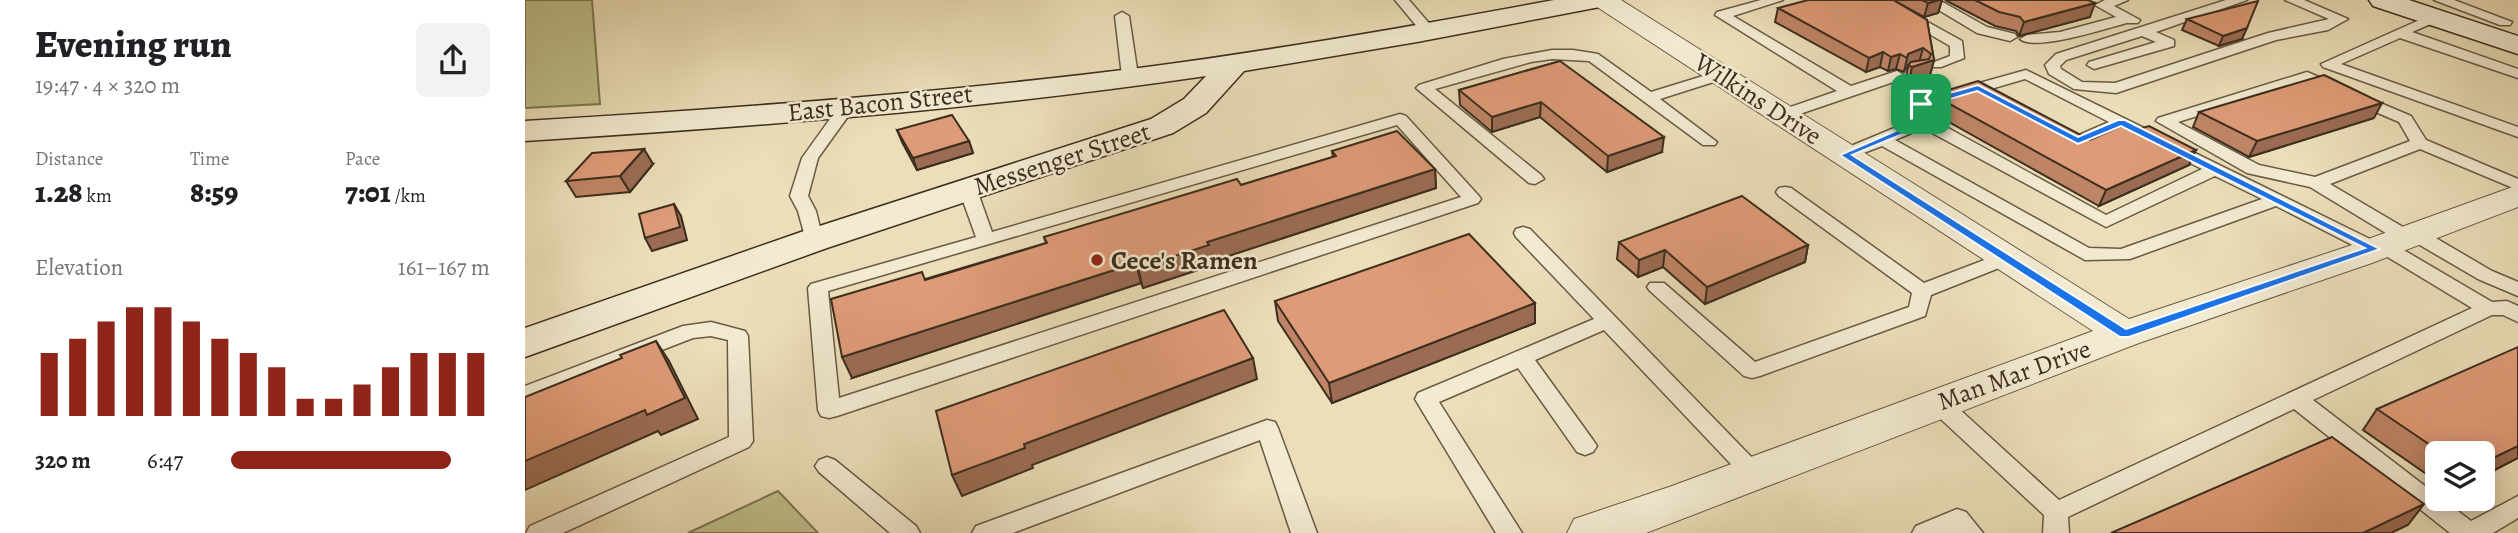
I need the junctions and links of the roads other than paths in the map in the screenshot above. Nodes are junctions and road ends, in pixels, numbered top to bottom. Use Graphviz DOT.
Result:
graph roads {
  1 [pos="1402,0"];
  2 [pos="1596,0"];
  3 [pos="1603,0"];
  4 [pos="1776,0"];
  5 [pos="1878,0"];
  6 [pos="1929,0"];
  7 [pos="2121,0"];
  8 [pos="2240,0"];
  9 [pos="2292,0"];
  10 [pos="2382,0"];
  11 [pos="2096,3"];
  12 [pos="2438,9"];
  13 [pos="2518,14"];
  14 [pos="1122,16"];
  15 [pos="2129,18"];
  16 [pos="2147,30"];
  17 [pos="1429,32"];
  18 [pos="2400,33"];
  19 [pos="2503,34"];
  20 [pos="2010,37"];
  21 [pos="2027,39"];
  22 [pos="1235,63"];
  23 [pos="1936,64"];
  24 [pos="2094,65"];
  25 [pos="2518,74"];
  26 [pos="1721,75"];
  27 [pos="1130,76"];
  28 [pos="1897,76"];
  29 [pos="1978,88"];
  30 [pos="1849,92"];
  31 [pos="1650,97"];
  32 [pos="2000,99"];
  33 [pos="846,108"];
  34 [pos="1782,115"];
  35 [pos="1919,119"];
  36 [pos="2122,122"];
  37 [pos="2045,123"];
  38 [pos="525,131"];
  39 [pos="2518,132"];
  40 [pos="1882,139"];
  41 [pos="1709,142"];
  42 [pos="2420,143"];
  43 [pos="1845,155"];
  44 [pos="2215,169"];
  45 [pos="1535,179"];
  46 [pos="2316,183"];
  47 [pos="2518,186"];
  48 [pos="968,190"];
  49 [pos="1785,192"];
  50 [pos="2518,195"];
  51 [pos="2276,200"];
  52 [pos="1523,233"];
  53 [pos="814,240"];
  54 [pos="986,240"];
  55 [pos="2394,241"];
  56 [pos="2007,258"];
  57 [pos="1657,287"];
  58 [pos="2518,290"];
  59 [pos="1922,291"];
  60 [pos="2508,308"];
  61 [pos="1607,321"];
  62 [pos="2125,334"];
  63 [pos="525,343"];
  64 [pos="1521,358"];
  65 [pos="525,395"];
  66 [pos="2296,399"];
  67 [pos="1938,403"];
  68 [pos="1585,446"];
  69 [pos="827,466"];
  70 [pos="1754,474"];
  71 [pos="2518,506"];
  72 [pos="2056,523"];
  73 [pos="1618,529"];
  74 [pos="539,533"];
  75 [pos="907,533"];
  76 [pos="985,533"];
  77 [pos="1304,533"];
  78 [pos="1509,533"];
  79 [pos="1925,533"];
  80 [pos="1970,533"];
  81 [pos="2470,533"];
  1 -- 17 [label="lane"];
  2 -- 17 [label="main road"];
  3 -- 26 [label="street, Wilkins Drive"];
  4 -- 30 [label="lane"];
  5 -- 23 [label="lane"];
  6 -- 20 [label="lane"];
  7 -- 11 [label="lane"];
  8 -- 16 [label="lane"];
  9 -- 16 [label="lane"];
  10 -- 12 [label="main road"];
  11 -- 15 [label="lane"];
  12 -- 18 [label="lane"];
  12 -- 19 [label="main road"];
  13 -- 19 [label="lane"];
  14 -- 27 [label="lane"];
  15 -- 16 [label="lane"];
  15 -- 21 [label="lane"];
  16 -- 24 [label="lane"];
  17 -- 22 [label="main road"];
  18 -- 25 [label="lane"];
  18 -- 39 [label="lane"];
  22 -- 27 [label="main road, East Bacon Street"];
  22 -- 48 [label="main road, Messenger Street"];
  26 -- 31 [label="lane"];
  26 -- 34 [label="street, Wilkins Drive"];
  27 -- 33 [label="main road, East Bacon Street"];
  28 -- 30 [label="lane"];
  29 -- 32 [label="lane"];
  29 -- 35 [label="lane"];
  29 -- 36 [label="lane"];
  30 -- 34 [label="lane"];
  31 -- 41 [label="lane"];
  31 -- 45 [label="lane"];
  33 -- 38 [label="main road, East Bacon Street"];
  33 -- 53 [label="lane"];
  34 -- 43 [label="street, Wilkins Drive"];
  35 -- 40 [label="lane"];
  35 -- 44 [label="lane"];
  36 -- 37 [label="lane"];
  36 -- 44 [label="lane"];
  40 -- 43 [label="lane"];
  40 -- 51 [label="lane"];
  42 -- 46 [label="lane"];
  42 -- 46 [label="lane"];
  42 -- 47 [label="lane"];
  43 -- 56 [label="street, Wilkins Drive"];
  44 -- 51 [label="lane"];
  46 -- 55 [label="lane"];
  48 -- 53 [label="main road, Messenger Street"];
  48 -- 54 [label="lane"];
  49 -- 59 [label="lane"];
  50 -- 55 [label="street, Man Mar Drive"];
  51 -- 55 [label="lane"];
  52 -- 61 [label="lane"];
  53 -- 63 [label="main road, Messenger Street"];
  54 -- 54 [label="lane"];
  55 -- 58 [label="lane"];
  55 -- 60 [label="lane"];
  55 -- 62 [label="street, Man Mar Drive"];
  56 -- 59 [label="lane"];
  56 -- 62 [label="street, Wilkins Drive"];
  57 -- 59 [label="lane"];
  60 -- 66 [label="lane"];
  61 -- 64 [label="lane"];
  61 -- 70 [label="lane"];
  62 -- 67 [label="street, Man Mar Drive"];
  64 -- 68 [label="lane"];
  64 -- 78 [label="lane"];
  65 -- 74 [label="lane"];
  66 -- 72 [label="lane"];
  66 -- 81 [label="lane"];
  67 -- 70 [label="street, Man Mar Drive"];
  67 -- 72 [label="lane"];
  69 -- 75 [label="lane"];
  70 -- 73 [label="street, Man Mar Drive"];
  71 -- 81 [label="lane"];
  76 -- 77 [label="lane"];
  79 -- 80 [label="lane"];
}
